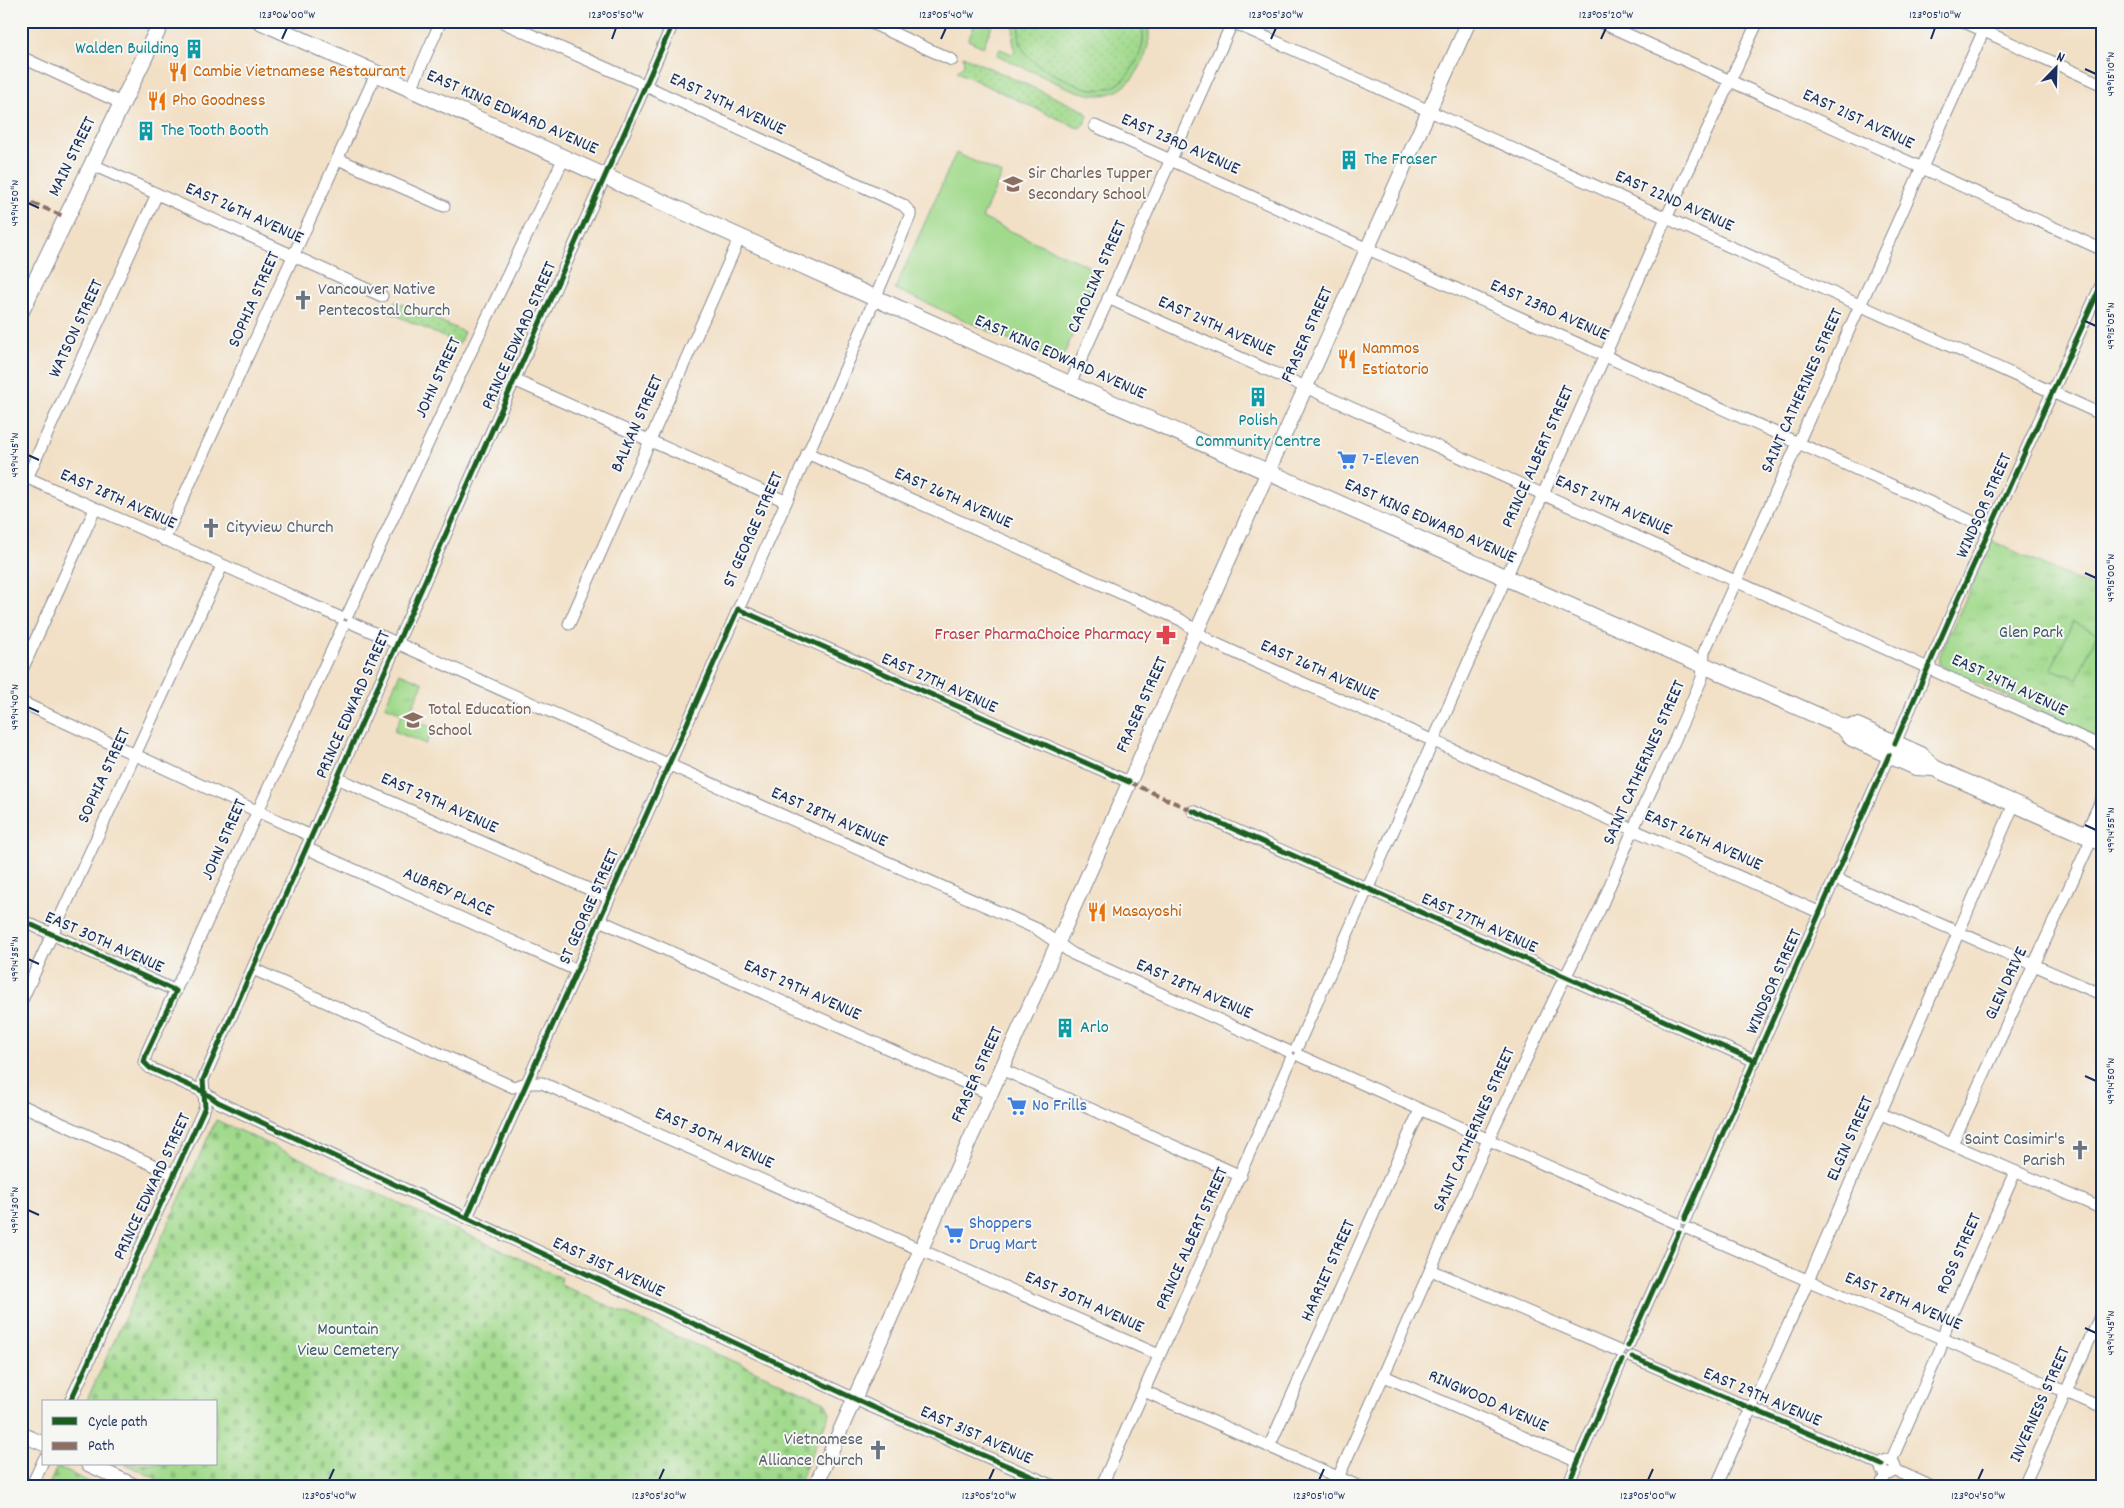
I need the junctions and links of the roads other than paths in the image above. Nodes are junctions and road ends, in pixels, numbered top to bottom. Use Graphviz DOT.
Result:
graph roads {
  1 [pos="162,21"];
  2 [pos="260,21"];
  3 [pos="441,21"];
  4 [pos="500,21"];
  5 [pos="674,21"];
  6 [pos="867,21"];
  7 [pos="1469,21"];
  8 [pos="1598,21"];
  9 [pos="1758,21"];
  10 [pos="1962,21"];
  11 [pos="1232,22"];
  12 [pos="1986,26"];
  13 [pos="21,57"];
  14 [pos="952,60"];
  15 [pos="376,74"];
  16 [pos="1730,80"];
  17 [pos="2103,85"];
  18 [pos="645,86"];
  19 [pos="411,89"];
  20 [pos="121,103"];
  21 [pos="1429,110"];
  22 [pos="1095,126"];
  23 [pos="564,158"];
  24 [pos="338,160"];
  25 [pos="1170,160"];
  26 [pos="92,164"];
  27 [pos="1922,168"];
  28 [pos="606,177"];
  29 [pos="157,194"];
  30 [pos="444,206"];
  31 [pos="910,212"];
  32 [pos="1666,217"];
  33 [pos="740,237"];
  34 [pos="1368,248"];
  35 [pos="2103,250"];
  36 [pos="294,256"];
  37 [pos="2103,281"];
  38 [pos="382,296"];
  39 [pos="876,298"];
  40 [pos="1108,298"];
  41 [pos="1860,306"];
  42 [pos="21,310"];
  43 [pos="1604,355"];
  44 [pos="516,381"];
  45 [pos="1070,384"];
  46 [pos="1305,386"];
  47 [pos="2052,392"];
  48 [pos="2103,415"];
  49 [pos="650,441"];
  50 [pos="1799,443"];
  51 [pos="807,454"];
  52 [pos="1268,472"];
  53 [pos="24,476"];
  54 [pos="1542,493"];
  55 [pos="785,501"];
  56 [pos="95,509"];
  57 [pos="1989,530"];
  58 [pos="164,540"];
  59 [pos="222,566"];
  60 [pos="1505,578"];
  61 [pos="1736,580"];
  62 [pos="738,609"];
  63 [pos="345,620"];
  64 [pos="569,624"];
  65 [pos="1196,631"];
  66 [pos="396,643"];
  67 [pos="1703,665"];
  68 [pos="1928,668"];
  69 [pos="21,672"];
  70 [pos="21,702"];
  71 [pos="1433,741"];
  72 [pos="2103,748"];
  73 [pos="1892,749"];
  74 [pos="135,754"];
  75 [pos="669,765"];
  76 [pos="337,778"];
  77 [pos="1129,782"];
  78 [pos="2103,796"];
  79 [pos="2014,804"];
  80 [pos="258,811"];
  81 [pos="1193,811"];
  82 [pos="1634,830"];
  83 [pos="311,836"];
  84 [pos="2093,839"];
  85 [pos="306,848"];
  86 [pos="1836,879"];
  87 [pos="1368,889"];
  88 [pos="609,898"];
  89 [pos="1821,912"];
  90 [pos="21,920"];
  91 [pos="599,920"];
  92 [pos="1958,932"];
  93 [pos="52,934"];
  94 [pos="1058,943"];
  95 [pos="2035,965"];
  96 [pos="252,969"];
  97 [pos="576,970"];
  98 [pos="1565,976"];
  99 [pos="176,991"];
  100 [pos="2103,995"];
  101 [pos="21,1002"];
  102 [pos="1294,1053"];
  103 [pos="1755,1061"];
  104 [pos="150,1068"];
  105 [pos="1001,1069"];
  106 [pos="527,1083"];
  107 [pos="204,1092"];
  108 [pos="990,1094"];
  109 [pos="21,1105"];
  110 [pos="1420,1110"];
  111 [pos="1881,1114"];
  112 [pos="1488,1140"];
  113 [pos="1952,1144"];
  114 [pos="2015,1172"];
  115 [pos="173,1174"];
  116 [pos="1241,1176"];
  117 [pos="2103,1210"];
  118 [pos="467,1217"];
  119 [pos="1682,1225"];
  120 [pos="921,1250"];
  121 [pos="1430,1270"];
  122 [pos="1808,1281"];
  123 [pos="2103,1310"];
  124 [pos="1943,1339"];
  125 [pos="1625,1353"];
  126 [pos="1159,1356"];
  127 [pos="1384,1376"];
  128 [pos="1144,1391"];
  129 [pos="2066,1391"];
  130 [pos="854,1398"];
  131 [pos="71,1400"];
  132 [pos="1750,1408"];
  133 [pos="2103,1408"];
  134 [pos="21,1434"];
  135 [pos="42,1443"];
  136 [pos="1269,1447"];
  137 [pos="1578,1461"];
  138 [pos="42,1463"];
  139 [pos="92,1466"];
  140 [pos="1888,1467"];
  141 [pos="1336,1482"];
  142 [pos="31,1487"];
  143 [pos="137,1487"];
  144 [pos="815,1487"];
  145 [pos="1056,1487"];
  146 [pos="1101,1487"];
  147 [pos="1360,1487"];
  148 [pos="1566,1487"];
  149 [pos="1716,1487"];
  150 [pos="1880,1487"];
  151 [pos="1932,1487"];
  152 [pos="2023,1487"];
  1 -- 20 [label="main road, MAIN STREET"];
  2 -- 15 [label="main road, EAST KING EDWARD AVENUE"];
  3 -- 19 [label="street"];
  4 -- 18 [label="street, EAST 24TH AVENUE"];
  5 -- 18 [label="street, PRINCE EDWARD STREET"];
  6 -- 14 [label="street"];
  7 -- 21 [label="street, FRASER STREET"];
  8 -- 16 [label="street, EAST 21ST AVENUE"];
  9 -- 16 [label="street, PRINCE ALBERT STREET"];
  10 -- 12 [label="street"];
  11 -- 21 [label="street, EAST 22ND AVENUE"];
  11 -- 25 [label="street, CAROLINA STREET"];
  12 -- 17 [label="street"];
  12 -- 27 [label="street, SAINT CATHERINES STREET"];
  13 -- 20 [label="street"];
  15 -- 19 [label="main road, EAST KING EDWARD AVENUE"];
  15 -- 24 [label="street, SOPHIA STREET"];
  16 -- 27 [label="street, EAST 21ST AVENUE"];
  16 -- 32 [label="street, PRINCE ALBERT STREET"];
  18 -- 28 [label="street, PRINCE EDWARD STREET"];
  18 -- 31 [label="street, EAST 24TH AVENUE"];
  19 -- 23 [label="main road, EAST KING EDWARD AVENUE"];
  20 -- 26 [label="main road, MAIN STREET"];
  21 -- 32 [label="street, EAST 22ND AVENUE"];
  21 -- 34 [label="street, FRASER STREET"];
  22 -- 25 [label="street, EAST 23RD AVENUE"];
  23 -- 28 [label="main road, EAST KING EDWARD AVENUE"];
  23 -- 63 [label="street, JOHN STREET"];
  24 -- 30 [label="street"];
  24 -- 36 [label="street, SOPHIA STREET"];
  25 -- 34 [label="street, EAST 23RD AVENUE"];
  25 -- 40 [label="street, CAROLINA STREET"];
  26 -- 29 [label="street, EAST 26TH AVENUE"];
  26 -- 42 [label="main road, MAIN STREET"];
  27 -- 35 [label="street, EAST 21ST AVENUE"];
  27 -- 41 [label="street, SAINT CATHERINES STREET"];
  28 -- 33 [label="main road, EAST KING EDWARD AVENUE"];
  28 -- 44 [label="street, PRINCE EDWARD STREET"];
  29 -- 36 [label="street, EAST 26TH AVENUE"];
  29 -- 53 [label="street, WATSON STREET"];
  31 -- 39 [label="street, ST GEORGE STREET"];
  32 -- 41 [label="street, EAST 22ND AVENUE"];
  32 -- 43 [label="street, PRINCE ALBERT STREET"];
  33 -- 39 [label="main road, EAST KING EDWARD AVENUE"];
  33 -- 49 [label="street, BALKAN STREET"];
  34 -- 43 [label="street, EAST 23RD AVENUE"];
  34 -- 46 [label="street, FRASER STREET"];
  36 -- 38 [label="street, EAST 26TH AVENUE"];
  36 -- 58 [label="street, SOPHIA STREET"];
  37 -- 47 [label="street, WINDSOR STREET"];
  39 -- 45 [label="main road, EAST KING EDWARD AVENUE"];
  39 -- 51 [label="street, ST GEORGE STREET"];
  40 -- 45 [label="street, CAROLINA STREET"];
  40 -- 46 [label="street, EAST 24TH AVENUE"];
  41 -- 47 [label="street, EAST 22ND AVENUE"];
  41 -- 50 [label="street, SAINT CATHERINES STREET"];
  43 -- 50 [label="street, EAST 23RD AVENUE"];
  43 -- 54 [label="street, PRINCE ALBERT STREET"];
  44 -- 49 [label="street"];
  44 -- 66 [label="street, PRINCE EDWARD STREET"];
  45 -- 52 [label="main road, EAST KING EDWARD AVENUE"];
  46 -- 52 [label="street, FRASER STREET"];
  46 -- 54 [label="street, EAST 24TH AVENUE"];
  47 -- 48 [label="street, EAST 22ND AVENUE"];
  47 -- 57 [label="street, WINDSOR STREET"];
  49 -- 55 [label="street"];
  49 -- 64 [label="street, BALKAN STREET"];
  50 -- 57 [label="street, EAST 23RD AVENUE"];
  50 -- 61 [label="street, SAINT CATHERINES STREET"];
  51 -- 55 [label="street, ST GEORGE STREET"];
  51 -- 65 [label="street, EAST 26TH AVENUE"];
  52 -- 60 [label="main road, EAST KING EDWARD AVENUE"];
  52 -- 65 [label="street, FRASER STREET"];
  53 -- 56 [label="street, EAST 28TH AVENUE"];
  54 -- 60 [label="street, PRINCE ALBERT STREET"];
  54 -- 61 [label="street, EAST 24TH AVENUE"];
  55 -- 62 [label="street, ST GEORGE STREET"];
  56 -- 58 [label="street, EAST 28TH AVENUE"];
  56 -- 69 [label="street"];
  57 -- 68 [label="street, WINDSOR STREET"];
  58 -- 59 [label="street, EAST 28TH AVENUE"];
  59 -- 63 [label="street, EAST 28TH AVENUE"];
  59 -- 74 [label="street, SOPHIA STREET"];
  60 -- 67 [label="main road, EAST KING EDWARD AVENUE"];
  60 -- 71 [label="street, PRINCE ALBERT STREET"];
  61 -- 67 [label="street, SAINT CATHERINES STREET"];
  61 -- 68 [label="street, EAST 24TH AVENUE"];
  62 -- 75 [label="street, ST GEORGE STREET"];
  62 -- 77 [label="street, EAST 27TH AVENUE"];
  63 -- 66 [label="street, EAST 28TH AVENUE"];
  63 -- 80 [label="street, JOHN STREET"];
  65 -- 71 [label="street, EAST 26TH AVENUE"];
  65 -- 77 [label="street, FRASER STREET"];
  66 -- 75 [label="street, EAST 28TH AVENUE"];
  66 -- 76 [label="street, PRINCE EDWARD STREET"];
  67 -- 73 [label="main road, EAST KING EDWARD AVENUE"];
  67 -- 82 [label="street, SAINT CATHERINES STREET"];
  68 -- 72 [label="street, EAST 24TH AVENUE"];
  68 -- 73 [label="street, WINDSOR STREET"];
  70 -- 74 [label="street"];
  71 -- 82 [label="street, EAST 26TH AVENUE"];
  71 -- 87 [label="street, PRINCE ALBERT STREET"];
  73 -- 79 [label="main road, EAST KING EDWARD AVENUE"];
  73 -- 86 [label="street, WINDSOR STREET"];
  74 -- 80 [label="street"];
  74 -- 93 [label="street, SOPHIA STREET"];
  75 -- 88 [label="street, ST GEORGE STREET"];
  75 -- 94 [label="street, EAST 28TH AVENUE"];
  76 -- 83 [label="street, PRINCE EDWARD STREET"];
  76 -- 88 [label="street, EAST 29TH AVENUE"];
  77 -- 94 [label="street, FRASER STREET"];
  78 -- 84 [label="street, GLEN DRIVE"];
  79 -- 84 [label="main road, EAST KING EDWARD AVENUE"];
  79 -- 92 [label="street, ELGIN STREET"];
  80 -- 83 [label="street"];
  80 -- 99 [label="street, JOHN STREET"];
  81 -- 87 [label="street, EAST 27TH AVENUE"];
  82 -- 89 [label="street, EAST 26TH AVENUE"];
  82 -- 98 [label="street, SAINT CATHERINES STREET"];
  83 -- 85 [label="street, PRINCE EDWARD STREET"];
  84 -- 95 [label="street, GLEN DRIVE"];
  85 -- 96 [label="street, PRINCE EDWARD STREET"];
  85 -- 97 [label="street, AUBREY PLACE"];
  86 -- 89 [label="street, WINDSOR STREET"];
  86 -- 92 [label="street"];
  87 -- 98 [label="street, EAST 27TH AVENUE"];
  87 -- 102 [label="street, PRINCE ALBERT STREET"];
  88 -- 91 [label="street, ST GEORGE STREET"];
  89 -- 103 [label="street, WINDSOR STREET"];
  90 -- 93 [label="street, EAST 30TH AVENUE"];
  91 -- 97 [label="street, ST GEORGE STREET"];
  91 -- 108 [label="street, EAST 29TH AVENUE"];
  92 -- 95 [label="street"];
  92 -- 111 [label="street, ELGIN STREET"];
  93 -- 99 [label="street, EAST 30TH AVENUE"];
  93 -- 101 [label="street, SOPHIA STREET"];
  94 -- 102 [label="street, EAST 28TH AVENUE"];
  94 -- 105 [label="street, FRASER STREET"];
  95 -- 100 [label="street"];
  95 -- 113 [label="street, GLEN DRIVE"];
  96 -- 106 [label="street, EAST 30TH AVENUE"];
  96 -- 107 [label="street, PRINCE EDWARD STREET"];
  97 -- 106 [label="street, ST GEORGE STREET"];
  98 -- 103 [label="street, EAST 27TH AVENUE"];
  98 -- 112 [label="street, SAINT CATHERINES STREET"];
  99 -- 104 [label="street, JOHN STREET"];
  102 -- 110 [label="street, EAST 28TH AVENUE"];
  102 -- 116 [label="street, PRINCE ALBERT STREET"];
  103 -- 119 [label="street, WINDSOR STREET"];
  104 -- 107 [label="street, EAST 31ST AVENUE"];
  105 -- 108 [label="street, FRASER STREET"];
  105 -- 116 [label="street"];
  106 -- 118 [label="street, ST GEORGE STREET"];
  106 -- 120 [label="street, EAST 30TH AVENUE"];
  107 -- 115 [label="street, PRINCE EDWARD STREET"];
  107 -- 118 [label="street, EAST 31ST AVENUE"];
  108 -- 120 [label="street, FRASER STREET"];
  109 -- 115 [label="street"];
  110 -- 112 [label="street, EAST 28TH AVENUE"];
  110 -- 136 [label="street, HARRIET STREET"];
  111 -- 113 [label="street"];
  111 -- 122 [label="street, ELGIN STREET"];
  112 -- 119 [label="street, EAST 28TH AVENUE"];
  112 -- 121 [label="street, SAINT CATHERINES STREET"];
  113 -- 114 [label="street"];
  114 -- 117 [label="street"];
  114 -- 124 [label="street, ROSS STREET"];
  115 -- 131 [label="street, PRINCE EDWARD STREET"];
  116 -- 126 [label="street, PRINCE ALBERT STREET"];
  118 -- 130 [label="street, EAST 31ST AVENUE"];
  119 -- 122 [label="street, EAST 28TH AVENUE"];
  119 -- 125 [label="street, WINDSOR STREET"];
  120 -- 126 [label="street, EAST 30TH AVENUE"];
  120 -- 130 [label="street, FRASER STREET"];
  121 -- 125 [label="street, EAST 29TH AVENUE"];
  121 -- 127 [label="street, SAINT CATHERINES STREET"];
  122 -- 124 [label="street, EAST 28TH AVENUE"];
  122 -- 132 [label="street, ELGIN STREET"];
  123 -- 129 [label="street, INVERNESS STREET"];
  124 -- 129 [label="street, EAST 28TH AVENUE"];
  124 -- 140 [label="street, ROSS STREET"];
  125 -- 132 [label="street, EAST 29TH AVENUE"];
  125 -- 137 [label="street, WINDSOR STREET"];
  126 -- 128 [label="street, PRINCE ALBERT STREET"];
  127 -- 137 [label="street, RINGWOOD AVENUE"];
  127 -- 141 [label="street, SAINT CATHERINES STREET"];
  128 -- 136 [label="street"];
  128 -- 146 [label="street, PRINCE ALBERT STREET"];
  129 -- 133 [label="street, EAST 28TH AVENUE"];
  129 -- 152 [label="street, INVERNESS STREET"];
  130 -- 144 [label="street, FRASER STREET"];
  130 -- 145 [label="street, EAST 31ST AVENUE"];
  132 -- 140 [label="street, EAST 29TH AVENUE"];
  132 -- 149 [label="street, ELGIN STREET"];
  134 -- 135 [label="street"];
  136 -- 141 [label="street"];
  137 -- 148 [label="street, WINDSOR STREET"];
  138 -- 142 [label="street"];
  139 -- 143 [label="street"];
  140 -- 150 [label="street, ROSS STREET"];
  140 -- 151 [label="street, EAST 29TH AVENUE"];
  141 -- 147 [label="street"];
}
